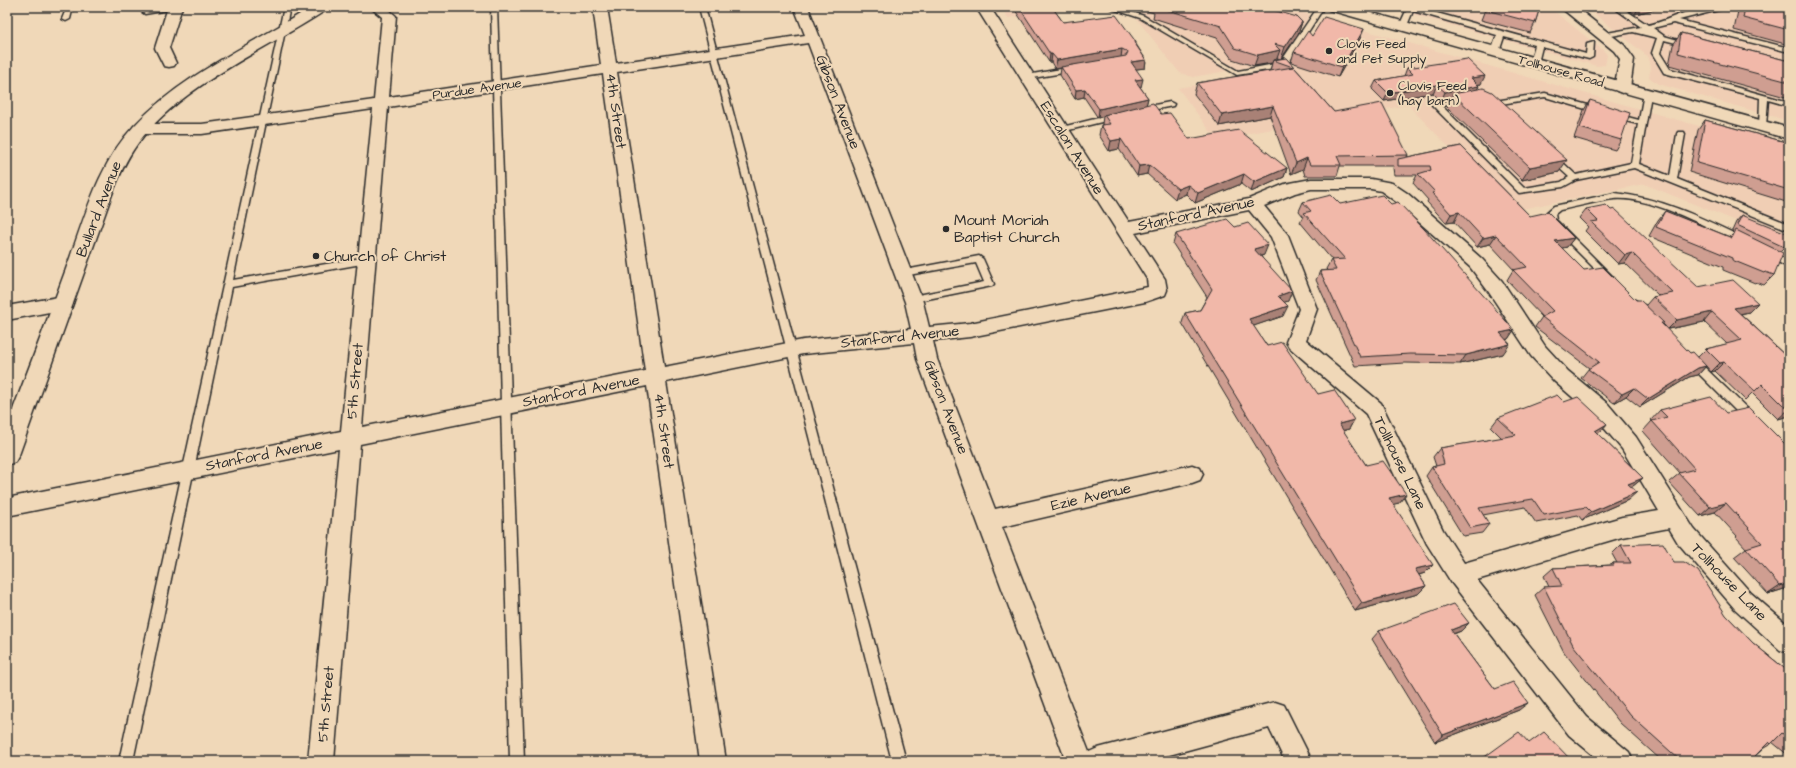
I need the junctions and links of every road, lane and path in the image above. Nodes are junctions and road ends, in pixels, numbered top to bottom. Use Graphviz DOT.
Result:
graph roads {
  1 [pos="70,7"];
  2 [pos="174,7"];
  3 [pos="287,7"];
  4 [pos="321,7"];
  5 [pos="377,7"];
  6 [pos="494,7"];
  7 [pos="600,7"];
  8 [pos="702,7"];
  9 [pos="801,7"];
  10 [pos="983,7"];
  11 [pos="1110,7"];
  12 [pos="1321,7"];
  13 [pos="1334,7"];
  14 [pos="1567,7"];
  15 [pos="1616,7"];
  16 [pos="1678,7"];
  17 [pos="1728,7"];
  18 [pos="146,9"];
  19 [pos="1689,14"];
  20 [pos="66,18"];
  21 [pos="1671,20"];
  22 [pos="1403,26"];
  23 [pos="1646,27"];
  24 [pos="1632,30"];
  25 [pos="282,32"];
  26 [pos="1501,34"];
  27 [pos="1604,36"];
  28 [pos="1661,37"];
  29 [pos="813,38"];
  30 [pos="1539,44"];
  31 [pos="1592,44"];
  32 [pos="1698,47"];
  33 [pos="1789,50"];
  34 [pos="1495,52"];
  35 [pos="714,54"];
  36 [pos="169,62"];
  37 [pos="1534,63"];
  38 [pos="1084,68"];
  39 [pos="610,70"];
  40 [pos="1027,77"];
  41 [pos="497,86"];
  42 [pos="1622,88"];
  43 [pos="1647,95"];
  44 [pos="1764,97"];
  45 [pos="1471,98"];
  46 [pos="381,103"];
  47 [pos="1170,104"];
  48 [pos="1789,104"];
  49 [pos="1506,114"];
  50 [pos="263,121"];
  51 [pos="1642,123"];
  52 [pos="1762,126"];
  53 [pos="140,129"];
  54 [pos="1061,130"];
  55 [pos="1681,134"];
  56 [pos="1789,134"];
  57 [pos="1546,151"];
  58 [pos="1635,164"];
  59 [pos="1574,178"];
  60 [pos="1673,180"];
  61 [pos="1386,187"];
  62 [pos="1253,204"];
  63 [pos="1789,227"];
  64 [pos="1123,229"];
  65 [pos="366,260"];
  66 [pos="1789,265"];
  67 [pos="903,273"];
  68 [pos="1614,283"];
  69 [pos="228,284"];
  70 [pos="1158,290"];
  71 [pos="913,299"];
  72 [pos="64,303"];
  73 [pos="7,313"];
  74 [pos="921,335"];
  75 [pos="792,349"];
  76 [pos="1688,356"];
  77 [pos="656,376"];
  78 [pos="506,406"];
  79 [pos="1755,424"];
  80 [pos="350,438"];
  81 [pos="7,455"];
  82 [pos="188,471"];
  83 [pos="1192,474"];
  84 [pos="7,507"];
  85 [pos="1674,518"];
  86 [pos="989,520"];
  87 [pos="1459,575"];
  88 [pos="1789,642"];
  89 [pos="126,761"];
  90 [pos="321,761"];
  91 [pos="517,761"];
  92 [pos="713,761"];
  93 [pos="899,761"];
  94 [pos="1079,761"];
  95 [pos="1098,761"];
  96 [pos="1299,761"];
  97 [pos="1620,761"];
  1 -- 20 [label="lane"];
  2 -- 18 [label="lane"];
  2 -- 36 [label="street"];
  3 -- 25 [label="lane"];
  4 -- 25 [label="main road, Bullard Avenue"];
  5 -- 46 [label="street, 5th Street"];
  6 -- 41 [label="lane"];
  7 -- 39 [label="street, 4th Street"];
  8 -- 35 [label="lane"];
  9 -- 29 [label="street, Gibson Avenue"];
  10 -- 40 [label="street, Escalon Avenue"];
  11 -- 12 [label="lane"];
  13 -- 22 [label="main road, Tollhouse Road"];
  14 -- 27 [label="street"];
  15 -- 23 [label="lane"];
  16 -- 19 [label="lane"];
  17 -- 19 [label="lane"];
  19 -- 21 [label="lane"];
  21 -- 23 [label="lane"];
  21 -- 33 [label="lane"];
  22 -- 26 [label="lane"];
  22 -- 34 [label="main road, Tollhouse Road"];
  23 -- 24 [label="lane"];
  23 -- 28 [label="lane"];
  24 -- 27 [label="lane"];
  24 -- 28 [label="lane"];
  25 -- 50 [label="lane"];
  25 -- 53 [label="main road, Bullard Avenue"];
  26 -- 30 [label="lane"];
  26 -- 34 [label="lane"];
  27 -- 42 [label="street"];
  28 -- 32 [label="lane"];
  28 -- 44 [label="lane"];
  29 -- 35 [label="street, Purdue Avenue"];
  29 -- 67 [label="street, Gibson Avenue"];
  30 -- 31 [label="lane"];
  30 -- 37 [label="lane"];
  34 -- 37 [label="main road, Tollhouse Road"];
  35 -- 39 [label="street, Purdue Avenue"];
  35 -- 75 [label="lane"];
  37 -- 42 [label="main road, Tollhouse Road"];
  38 -- 40 [label="lane"];
  39 -- 41 [label="street, Purdue Avenue"];
  39 -- 77 [label="street, 4th Street"];
  40 -- 54 [label="street, Escalon Avenue"];
  41 -- 46 [label="street, Purdue Avenue"];
  41 -- 78 [label="lane"];
  42 -- 43 [label="main road, Tollhouse Road"];
  43 -- 51 [label="lane"];
  43 -- 52 [label="main road, Tollhouse Road"];
  44 -- 48 [label="lane"];
  44 -- 52 [label="lane"];
  45 -- 59 [label="lane"];
  46 -- 50 [label="street, Purdue Avenue"];
  46 -- 65 [label="street, 5th Street"];
  47 -- 54 [label="lane"];
  49 -- 51 [label="lane"];
  50 -- 53 [label="street, Purdue Avenue"];
  50 -- 69 [label="lane"];
  51 -- 58 [label="lane"];
  52 -- 56 [label="main road, Tollhouse Road"];
  53 -- 72 [label="main road, Bullard Avenue"];
  54 -- 64 [label="street, Escalon Avenue"];
  55 -- 60 [label="lane"];
  57 -- 59 [label="lane"];
  58 -- 59 [label="lane"];
  58 -- 60 [label="lane"];
  60 -- 63 [label="lane"];
  61 -- 62 [label="street, Stanford Avenue"];
  61 -- 85 [label="street, Tollhouse Lane"];
  62 -- 64 [label="street, Stanford Avenue"];
  62 -- 87 [label="street, Tollhouse Lane"];
  64 -- 70 [label="street, Escalon Avenue"];
  65 -- 69 [label="lane"];
  65 -- 80 [label="street, 5th Street"];
  66 -- 68 [label="lane"];
  67 -- 71 [label="street, Gibson Avenue"];
  67 -- 71 [label="lane"];
  69 -- 82 [label="lane"];
  70 -- 74 [label="street, Stanford Avenue"];
  71 -- 74 [label="street, Gibson Avenue"];
  72 -- 73 [label="street"];
  72 -- 81 [label="main road, Bullard Avenue"];
  74 -- 75 [label="street, Stanford Avenue"];
  74 -- 86 [label="street, Gibson Avenue"];
  75 -- 77 [label="street, Stanford Avenue"];
  75 -- 93 [label="lane"];
  76 -- 79 [label="lane"];
  77 -- 78 [label="street, Stanford Avenue"];
  77 -- 92 [label="street, 4th Street"];
  78 -- 80 [label="street, Stanford Avenue"];
  78 -- 91 [label="lane"];
  80 -- 82 [label="street, Stanford Avenue"];
  80 -- 90 [label="street, 5th Street"];
  82 -- 84 [label="street, Stanford Avenue"];
  82 -- 89 [label="lane"];
  83 -- 86 [label="street, Ezie Avenue"];
  85 -- 87 [label="street"];
  85 -- 88 [label="street, Tollhouse Lane"];
  86 -- 94 [label="street, Gibson Avenue"];
  87 -- 97 [label="street, Tollhouse Lane"];
  95 -- 96 [label="street"];
}
